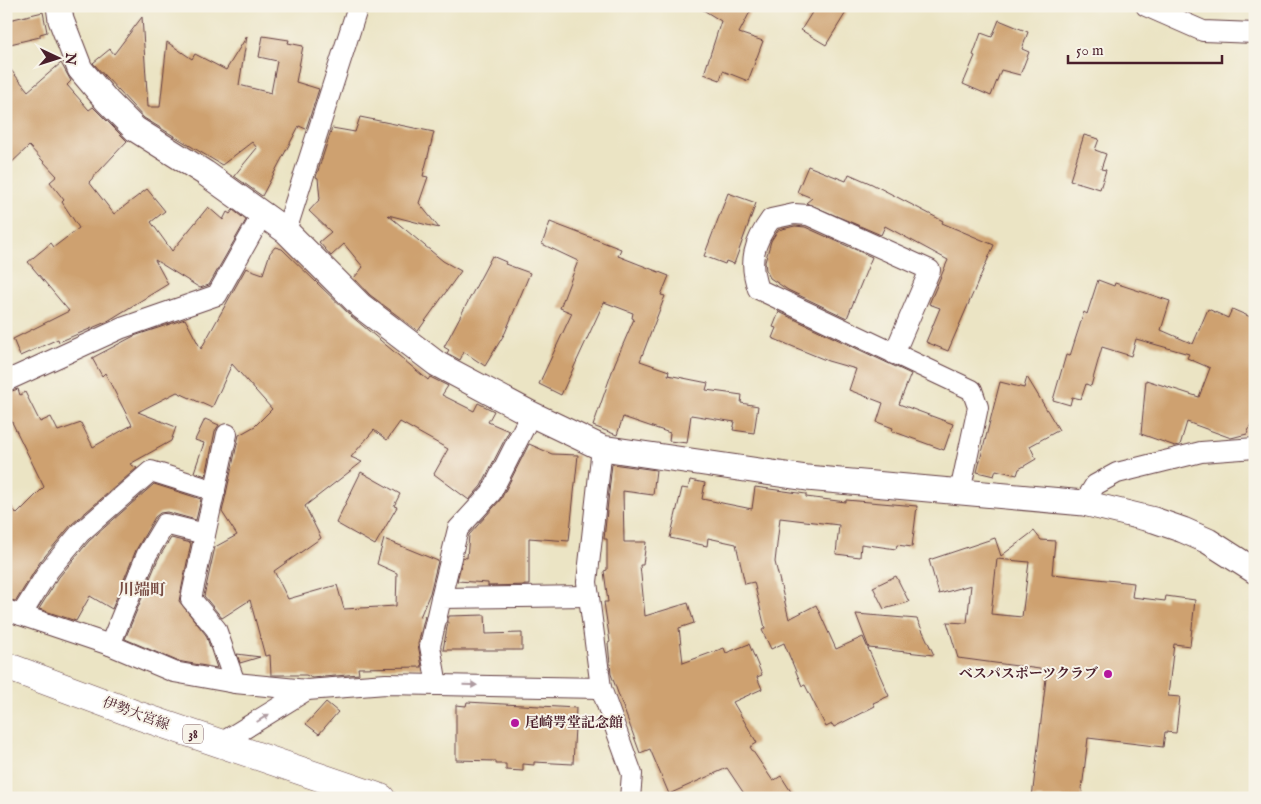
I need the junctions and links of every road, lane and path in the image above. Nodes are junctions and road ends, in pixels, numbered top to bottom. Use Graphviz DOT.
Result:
graph roads {
  1 [pos="59,6"];
  2 [pos="358,6"];
  3 [pos="1146,6"];
  4 [pos="1255,33"];
  5 [pos="262,215"];
  6 [pos="286,231"];
  7 [pos="894,354"];
  8 [pos="6,380"];
  9 [pos="531,414"];
  10 [pos="227,434"];
  11 [pos="602,448"];
  12 [pos="1255,448"];
  13 [pos="215,491"];
  14 [pos="960,492"];
  15 [pos="1084,504"];
  16 [pos="205,534"];
  17 [pos="1255,571"];
  18 [pos="589,596"];
  19 [pos="441,598"];
  20 [pos="110,645"];
  21 [pos="6,666"];
  22 [pos="235,682"];
  23 [pos="437,685"];
  24 [pos="601,688"];
  25 [pos="308,690"];
  26 [pos="221,743"];
  27 [pos="381,798"];
  28 [pos="630,798"];
  1 -- 5 [label="street"];
  2 -- 6 [label="street"];
  3 -- 4 [label="street"];
  5 -- 6 [label="street"];
  5 -- 8 [label="street"];
  6 -- 9 [label="street"];
  7 -- 7 [label="street"];
  7 -- 14 [label="street"];
  9 -- 11 [label="street"];
  9 -- 19 [label="street"];
  10 -- 13 [label="street"];
  11 -- 14 [label="street"];
  11 -- 18 [label="street"];
  12 -- 15 [label="street"];
  13 -- 16 [label="street"];
  13 -- 20 [label="street"];
  14 -- 15 [label="street"];
  15 -- 17 [label="street"];
  16 -- 20 [label="street"];
  16 -- 22 [label="street"];
  18 -- 19 [label="street"];
  18 -- 24 [label="street"];
  19 -- 23 [label="street"];
  20 -- 22 [label="street"];
  21 -- 26 [label="main road, 伊勢大宮線 / 38"];
  22 -- 25 [label="street"];
  23 -- 24 [label="street, one-way"];
  23 -- 25 [label="street"];
  24 -- 28 [label="street"];
  26 -- 25 [label="street, one-way"];
  26 -- 27 [label="main road, 伊勢大宮線 / 38"];
}
